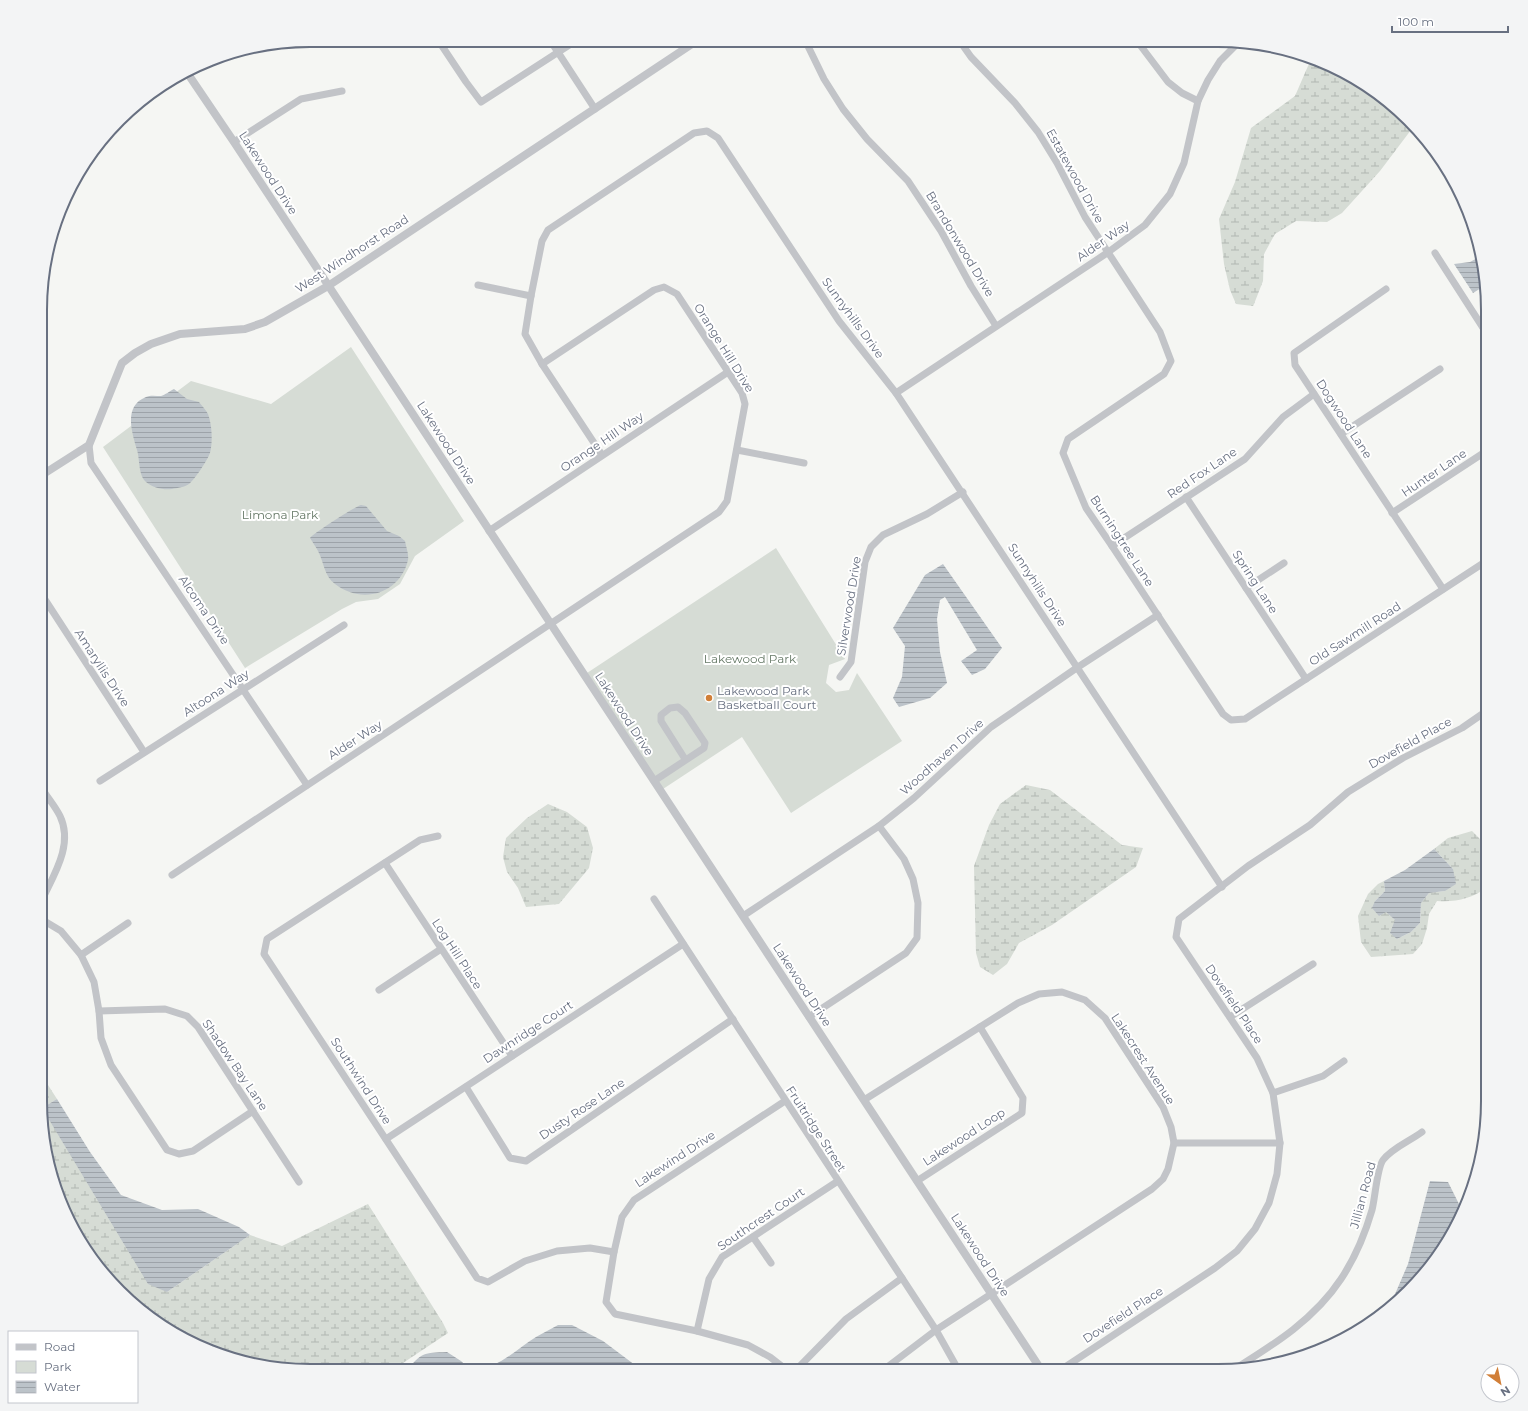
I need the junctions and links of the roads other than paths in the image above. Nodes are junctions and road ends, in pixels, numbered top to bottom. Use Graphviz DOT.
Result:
graph roads {
  1 [pos="443,47"];
  2 [pos="554,47"];
  3 [pos="567,47"];
  4 [pos="688,47"];
  5 [pos="808,47"];
  6 [pos="964,47"];
  7 [pos="1142,47"];
  8 [pos="1233,48"];
  9 [pos="558,53"];
  10 [pos="190,76"];
  11 [pos="342,91"];
  12 [pos="1198,101"];
  13 [pos="595,109"];
  14 [pos="234,142"];
  15 [pos="1107,253"];
  16 [pos="1435,253"];
  17 [pos="478,285"];
  18 [pos="328,286"];
  19 [pos="1386,288"];
  20 [pos="531,296"];
  21 [pos="1481,325"];
  22 [pos="996,326"];
  23 [pos="542,364"];
  24 [pos="1440,368"];
  25 [pos="728,372"];
  26 [pos="896,393"];
  27 [pos="1314,394"];
  28 [pos="1340,434"];
  29 [pos="89,445"];
  30 [pos="737,450"];
  31 [pos="602,455"];
  32 [pos="1481,455"];
  33 [pos="804,463"];
  34 [pos="47,472"];
  35 [pos="963,492"];
  36 [pos="1186,497"];
  37 [pos="1392,513"];
  38 [pos="489,530"];
  39 [pos="1112,546"];
  40 [pos="1284,563"];
  41 [pos="1481,565"];
  42 [pos="1246,588"];
  43 [pos="1443,590"];
  44 [pos="47,603"];
  45 [pos="1158,615"];
  46 [pos="551,624"];
  47 [pos="344,625"];
  48 [pos="1078,667"];
  49 [pos="840,677"];
  50 [pos="1306,679"];
  51 [pos="243,689"];
  52 [pos="1481,715"];
  53 [pos="1231,720"];
  54 [pos="144,752"];
  55 [pos="686,759"];
  56 [pos="100,781"];
  57 [pos="654,781"];
  58 [pos="307,785"];
  59 [pos="47,796"];
  60 [pos="879,826"];
  61 [pos="438,836"];
  62 [pos="385,863"];
  63 [pos="172,875"];
  64 [pos="1222,887"];
  65 [pos="47,889"];
  66 [pos="654,899"];
  67 [pos="743,916"];
  68 [pos="47,923"];
  69 [pos="128,924"];
  70 [pos="683,944"];
  71 [pos="441,949"];
  72 [pos="81,955"];
  73 [pos="1312,964"];
  74 [pos="379,990"];
  75 [pos="98,1011"];
  76 [pos="809,1017"];
  77 [pos="1230,1017"];
  78 [pos="733,1019"];
  79 [pos="980,1027"];
  80 [pos="512,1056"];
  81 [pos="1344,1061"];
  82 [pos="466,1087"];
  83 [pos="1273,1093"];
  84 [pos="864,1100"];
  85 [pos="785,1101"];
  86 [pos="253,1111"];
  87 [pos="1422,1132"];
  88 [pos="386,1139"];
  89 [pos="1174,1143"];
  90 [pos="1280,1143"];
  91 [pos="838,1181"];
  92 [pos="917,1181"];
  93 [pos="299,1182"];
  94 [pos="753,1237"];
  95 [pos="614,1252"];
  96 [pos="771,1263"];
  97 [pos="902,1278"];
  98 [pos="991,1294"];
  99 [pos="936,1330"];
  100 [pos="697,1331"];
  101 [pos="1245,1362"];
  102 [pos="779,1364"];
  103 [pos="802,1364"];
  104 [pos="891,1364"];
  105 [pos="955,1364"];
  106 [pos="1037,1364"];
  107 [pos="1068,1364"];
  1 -- 9 [label="street"];
  2 -- 9 [label="street"];
  3 -- 9 [label="street"];
  4 -- 13 [label="street, West Windhorst Road"];
  5 -- 22 [label="street, Brandonwood Drive"];
  6 -- 15 [label="street, Estatewood Drive"];
  7 -- 12 [label="street"];
  8 -- 12 [label="street, Alder Way"];
  9 -- 13 [label="street"];
  10 -- 14 [label="street, Lakewood Drive"];
  11 -- 14 [label="street"];
  12 -- 15 [label="street, Alder Way"];
  13 -- 18 [label="street, West Windhorst Road"];
  14 -- 18 [label="street, Lakewood Drive"];
  15 -- 22 [label="street, Alder Way"];
  15 -- 39 [label="street, Burningtree Lane"];
  16 -- 21 [label="street"];
  17 -- 20 [label="street"];
  18 -- 29 [label="street, West Windhorst Road"];
  18 -- 38 [label="street, Lakewood Drive"];
  19 -- 27 [label="street, Dogwood Lane"];
  20 -- 23 [label="street, Sunnyhills Drive"];
  20 -- 26 [label="street, Sunnyhills Drive"];
  22 -- 26 [label="street, Alder Way"];
  23 -- 25 [label="street, Orange Hill Drive"];
  23 -- 31 [label="street, Sunnyhills Drive"];
  24 -- 28 [label="street"];
  25 -- 30 [label="street, Orange Hill Drive"];
  25 -- 31 [label="street, Orange Hill Way"];
  26 -- 35 [label="street, Sunnyhills Drive"];
  27 -- 28 [label="street, Dogwood Lane"];
  27 -- 36 [label="street, Red Fox Lane"];
  28 -- 37 [label="street, Dogwood Lane"];
  29 -- 34 [label="street"];
  29 -- 51 [label="street, Alcoma Drive"];
  30 -- 33 [label="street"];
  30 -- 46 [label="street, Orange Hill Drive"];
  31 -- 38 [label="street, Orange Hill Way"];
  32 -- 37 [label="street, Hunter Lane"];
  35 -- 48 [label="street, Sunnyhills Drive"];
  35 -- 49 [label="street, Silverwood Drive"];
  36 -- 39 [label="street, Red Fox Lane"];
  36 -- 42 [label="street, Spring Lane"];
  37 -- 43 [label="street, Dogwood Lane"];
  38 -- 46 [label="street, Lakewood Drive"];
  39 -- 45 [label="street, Burningtree Lane"];
  40 -- 42 [label="street"];
  41 -- 43 [label="street, Old Sawmill Road"];
  42 -- 50 [label="street, Spring Lane"];
  43 -- 50 [label="street, Old Sawmill Road"];
  44 -- 54 [label="street, Amaryllis Drive"];
  45 -- 48 [label="street, Woodhaven Drive"];
  45 -- 53 [label="street, Burningtree Lane"];
  46 -- 57 [label="street, Lakewood Drive"];
  46 -- 58 [label="street, Alder Way"];
  47 -- 51 [label="street, Altoona Way"];
  48 -- 60 [label="street, Woodhaven Drive"];
  48 -- 64 [label="street, Sunnyhills Drive"];
  50 -- 53 [label="street, Old Sawmill Road"];
  51 -- 54 [label="street, Altoona Way"];
  51 -- 58 [label="street, Alcoma Drive"];
  52 -- 64 [label="street, Dovefield Place"];
  54 -- 56 [label="street, Altoona Way"];
  55 -- 55 [label="street"];
  55 -- 57 [label="street"];
  57 -- 67 [label="street, Lakewood Drive"];
  58 -- 63 [label="street, Alder Way"];
  59 -- 65 [label="street"];
  60 -- 67 [label="street, Woodhaven Drive"];
  60 -- 76 [label="street"];
  61 -- 62 [label="street, Southwind Drive"];
  62 -- 71 [label="street, Log Hill Place"];
  62 -- 88 [label="street, Southwind Drive"];
  64 -- 77 [label="street, Dovefield Place"];
  66 -- 70 [label="street, Fruitridge Street"];
  67 -- 76 [label="street, Lakewood Drive"];
  68 -- 72 [label="street"];
  69 -- 72 [label="street"];
  70 -- 78 [label="street, Fruitridge Street"];
  70 -- 80 [label="street, Dawnridge Court"];
  71 -- 74 [label="street"];
  71 -- 80 [label="street, Log Hill Place"];
  72 -- 75 [label="street"];
  73 -- 77 [label="street"];
  75 -- 86 [label="street, Shadow Bay Lane"];
  75 -- 86 [label="street"];
  76 -- 84 [label="street, Lakewood Drive"];
  77 -- 83 [label="street, Dovefield Place"];
  78 -- 82 [label="street, Dusty Rose Lane"];
  78 -- 85 [label="street, Fruitridge Street"];
  79 -- 84 [label="street, Lakecrest Avenue"];
  79 -- 89 [label="street, Lakecrest Avenue"];
  79 -- 92 [label="street, Lakewood Loop"];
  80 -- 82 [label="street, Dawnridge Court"];
  81 -- 83 [label="street"];
  82 -- 88 [label="street, Dawnridge Court"];
  83 -- 90 [label="street, Dovefield Place"];
  84 -- 92 [label="street, Lakewood Drive"];
  85 -- 91 [label="street, Fruitridge Street"];
  85 -- 95 [label="street, Lakewind Drive"];
  86 -- 93 [label="street, Shadow Bay Lane"];
  87 -- 101 [label="street, Jillian Road"];
  88 -- 95 [label="street, Southwind Drive"];
  89 -- 90 [label="street"];
  89 -- 98 [label="street, Lakecrest Avenue"];
  90 -- 107 [label="street, Dovefield Place"];
  91 -- 94 [label="street, Southcrest Court"];
  91 -- 97 [label="street, Fruitridge Street"];
  92 -- 98 [label="street, Lakewood Drive"];
  94 -- 96 [label="street"];
  94 -- 100 [label="street, Southcrest Court"];
  95 -- 100 [label="street, Lakewind Drive"];
  97 -- 99 [label="street, Fruitridge Street"];
  97 -- 103 [label="street"];
  98 -- 99 [label="street"];
  98 -- 106 [label="street, Lakewood Drive"];
  99 -- 104 [label="street"];
  99 -- 105 [label="street, Fruitridge Street"];
  100 -- 102 [label="street, Lakewind Drive"];
}
